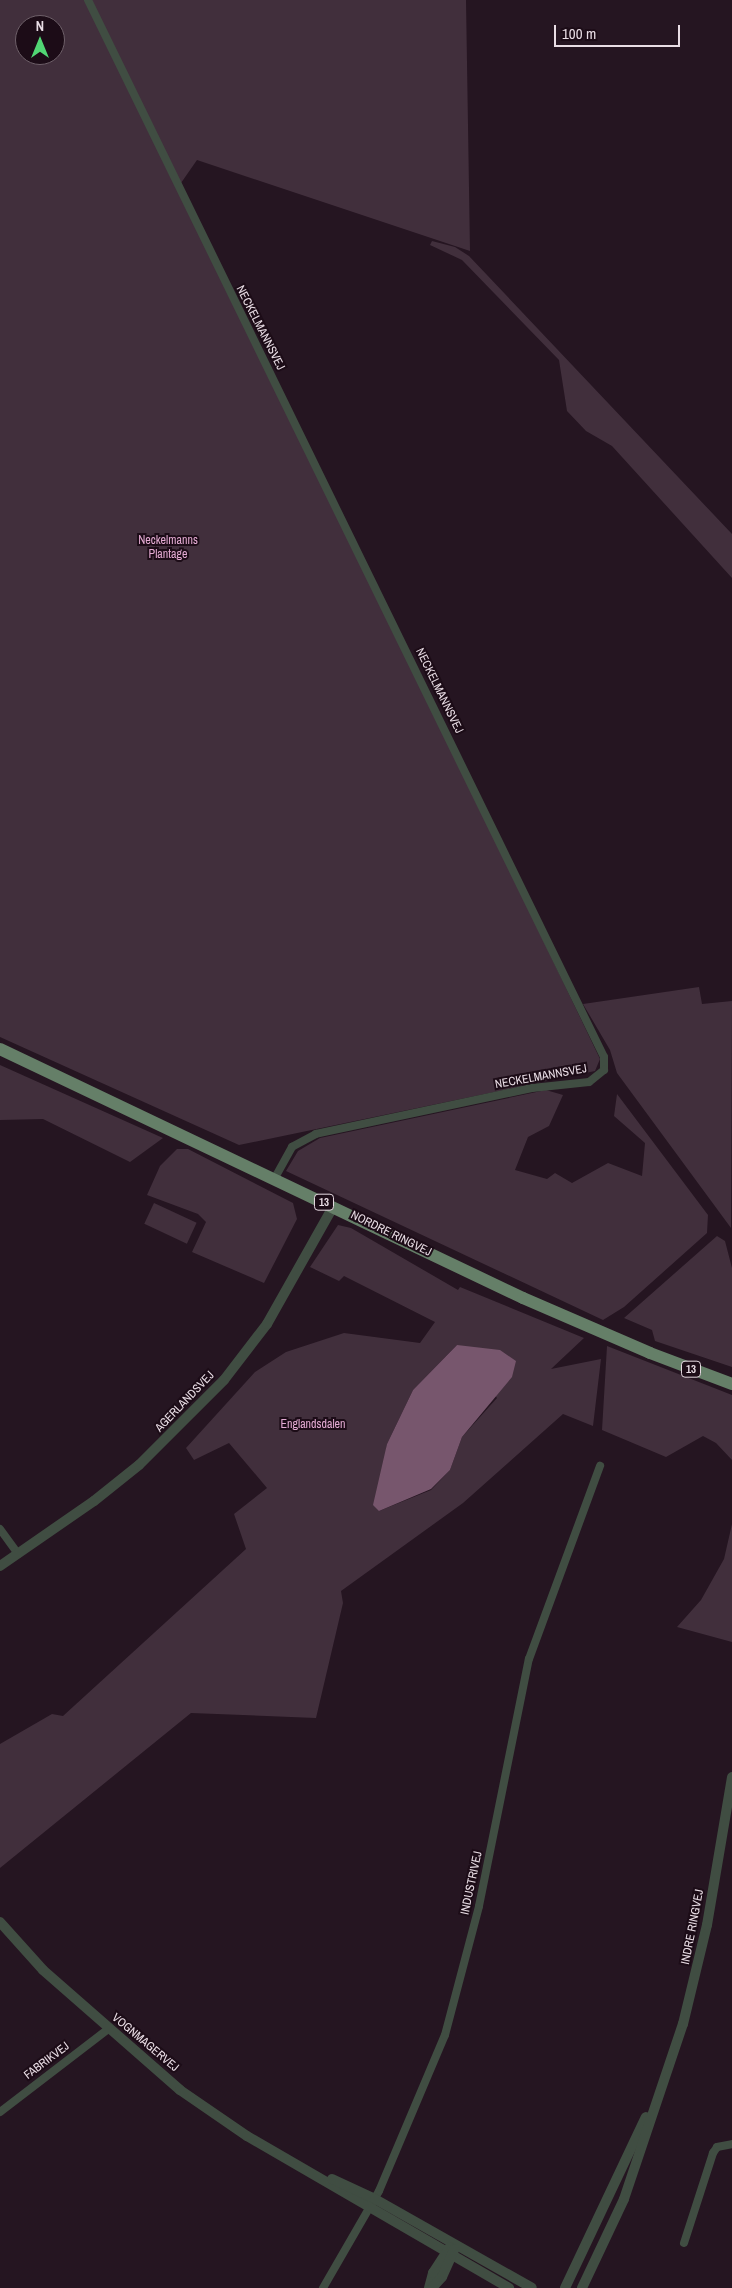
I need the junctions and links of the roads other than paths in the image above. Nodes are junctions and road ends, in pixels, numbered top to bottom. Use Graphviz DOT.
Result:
graph roads {
  1 [pos="88,0"];
  2 [pos="0,1049"];
  3 [pos="274,1179"];
  4 [pos="334,1206"];
  5 [pos="650,1353"];
  6 [pos="732,1375"];
  7 [pos="732,1384"];
  8 [pos="600,1466"];
  9 [pos="0,1529"];
  10 [pos="18,1554"];
  11 [pos="0,1566"];
  12 [pos="732,1777"];
  13 [pos="0,1922"];
  14 [pos="108,2029"];
  15 [pos="665,2077"];
  16 [pos="0,2112"];
  17 [pos="732,2144"];
  18 [pos="372,2204"];
  19 [pos="684,2243"];
  20 [pos="455,2244"];
  21 [pos="449,2254"];
  22 [pos="583,2286"];
  23 [pos="322,2288"];
  24 [pos="430,2288"];
  25 [pos="509,2288"];
  26 [pos="532,2288"];
  27 [pos="565,2288"];
  1 -- 3 [label="street, NECKELMANNSVEJ"];
  2 -- 3 [label="main road, NORDRE RINGVEJ / 13"];
  3 -- 4 [label="main road, NORDRE RINGVEJ / 13"];
  4 -- 5 [label="main road, NORDRE RINGVEJ / 13"];
  4 -- 10 [label="street, AGERLANDSVEJ"];
  5 -- 6 [label="main road, 13"];
  5 -- 7 [label="main road, NORDRE RINGVEJ / 13"];
  8 -- 18 [label="street, INDUSTRIVEJ"];
  9 -- 10 [label="street"];
  10 -- 11 [label="street, AGERLANDSVEJ"];
  12 -- 15 [label="street, INDRE RINGVEJ"];
  13 -- 14 [label="street, VOGNMAGERVEJ"];
  14 -- 16 [label="street, FABRIKVEJ"];
  14 -- 18 [label="street, VOGNMAGERVEJ"];
  15 -- 22 [label="street, INDRE RINGVEJ"];
  15 -- 27 [label="street, INDRE RINGVEJ"];
  17 -- 19 [label="street"];
  18 -- 20 [label="street, VOGNMAGERVEJ"];
  18 -- 21 [label="street, VOGNMAGERVEJ"];
  18 -- 23 [label="street, INDUSTRIVEJ"];
  20 -- 21 [label="street"];
  20 -- 26 [label="street, VOGNMAGERVEJ"];
  21 -- 24 [label="street"];
  21 -- 25 [label="street, VOGNMAGERVEJ"];
}
